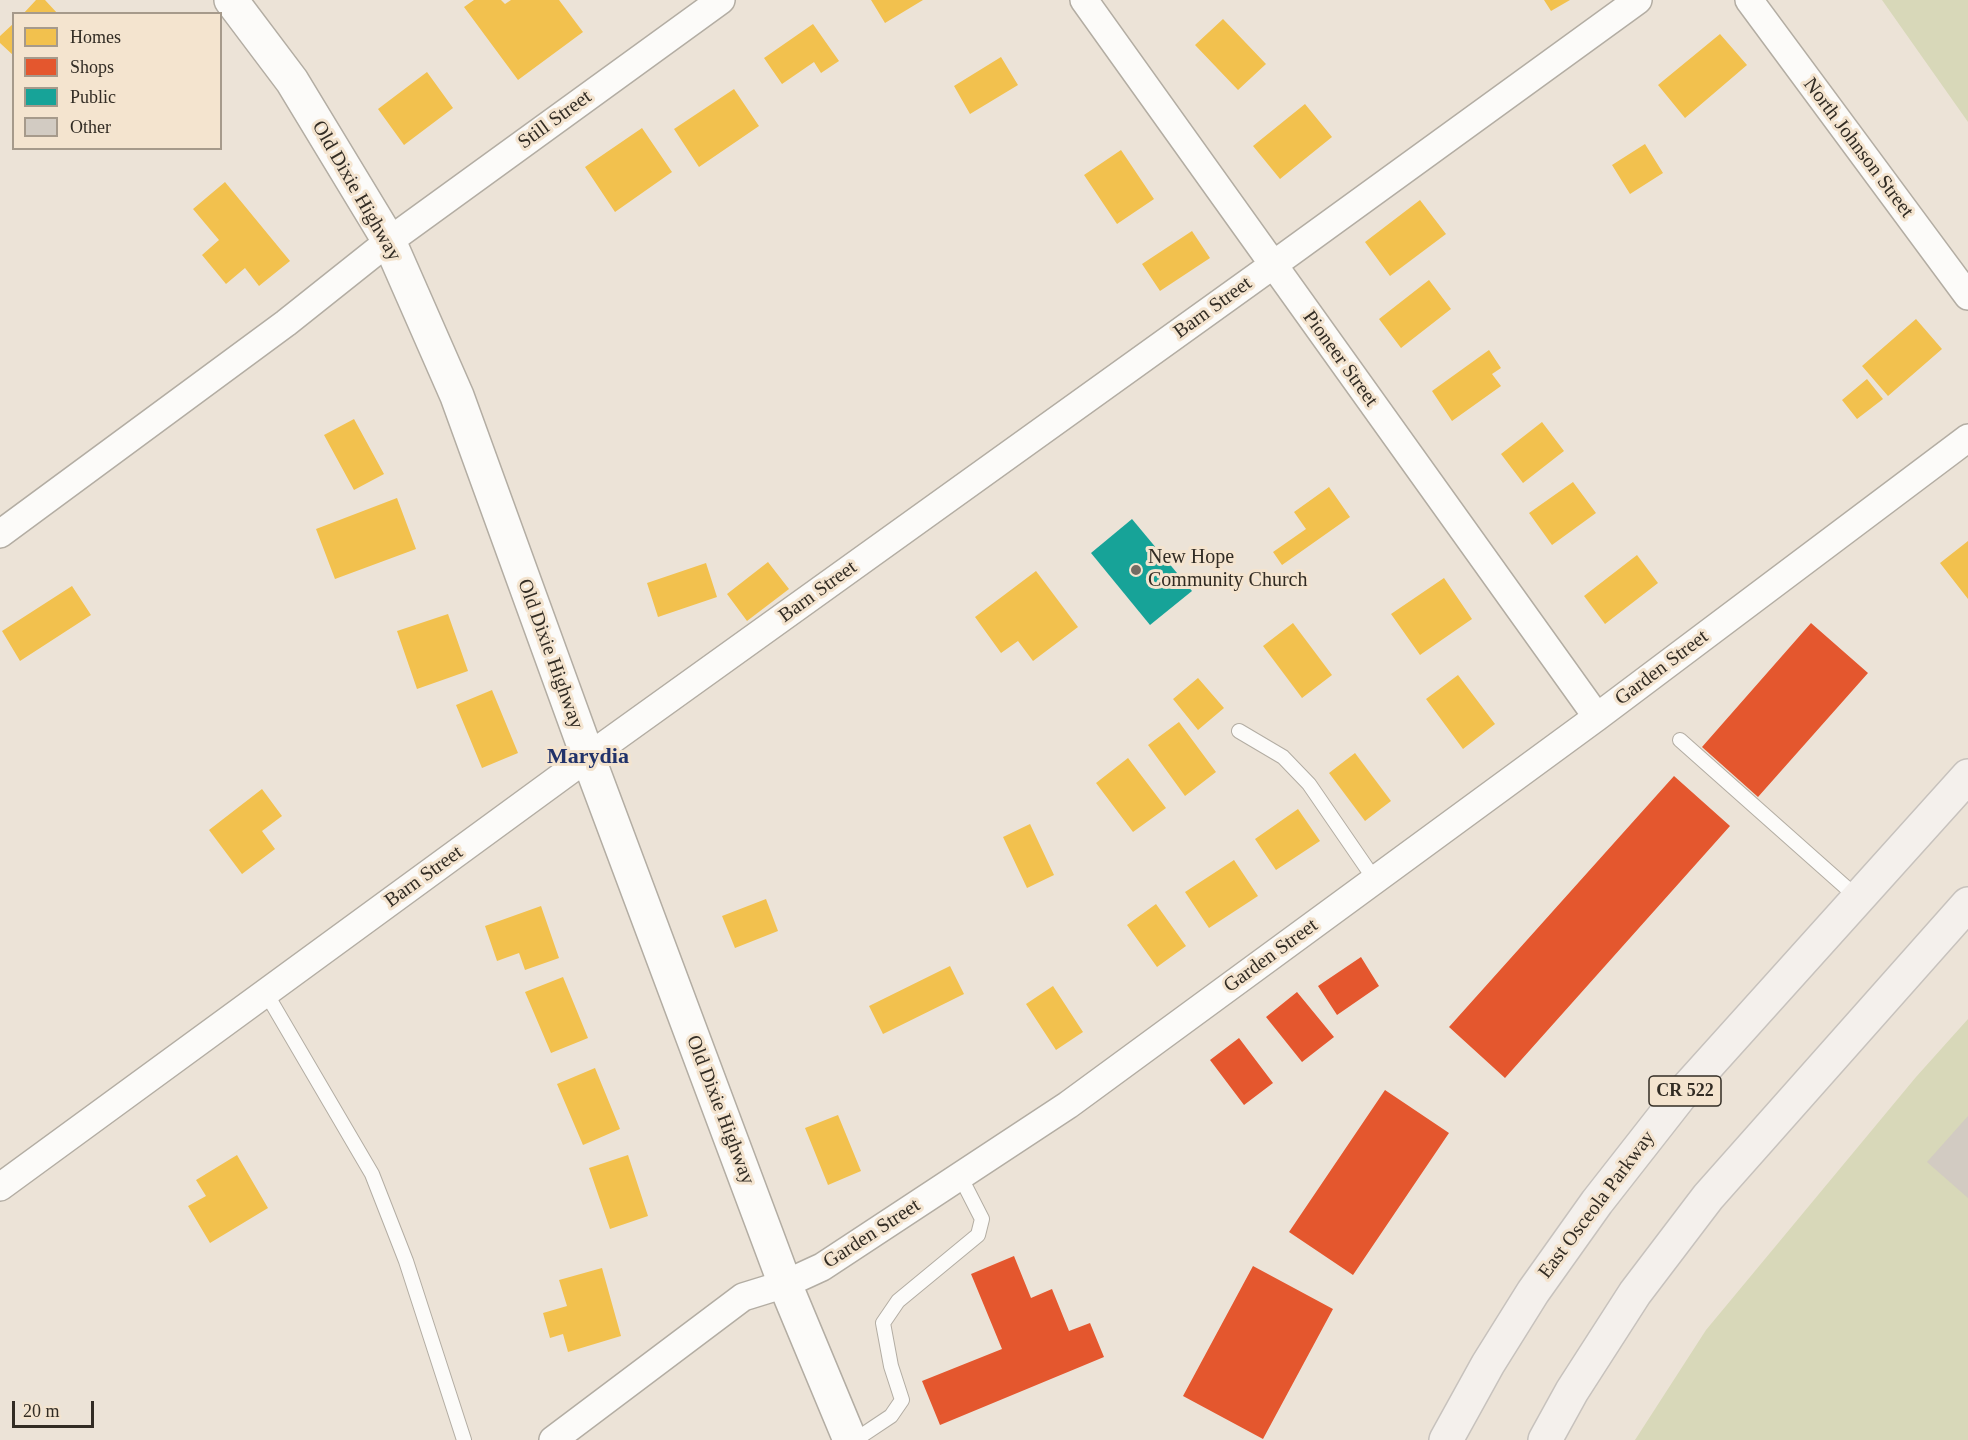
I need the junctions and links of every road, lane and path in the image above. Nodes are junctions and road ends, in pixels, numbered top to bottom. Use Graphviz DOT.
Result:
graph roads {
  1 [pos="231,0"];
  2 [pos="721,0"];
  3 [pos="1084,0"];
  4 [pos="1638,0"];
  5 [pos="1749,0"];
  6 [pos="389,241"];
  7 [pos="1273,265"];
  8 [pos="1968,296"];
  9 [pos="1968,438"];
  10 [pos="0,534"];
  11 [pos="1597,717"];
  12 [pos="1239,731"];
  13 [pos="1680,740"];
  14 [pos="588,757"];
  15 [pos="1968,776"];
  16 [pos="1375,880"];
  17 [pos="1859,899"];
  18 [pos="1968,904"];
  19 [pos="266,993"];
  20 [pos="960,1176"];
  21 [pos="0,1187"];
  22 [pos="785,1284"];
  23 [pos="464,1440"];
  24 [pos="553,1440"];
  25 [pos="850,1440"];
  26 [pos="855,1440"];
  27 [pos="1446,1440"];
  28 [pos="1545,1440"];
  1 -- 6 [label="street, Old Dixie Highway"];
  2 -- 6 [label="street, Still Street"];
  3 -- 7 [label="street, Pioneer Street"];
  4 -- 7 [label="street, Barn Street"];
  5 -- 8 [label="street, North Johnson Street"];
  6 -- 10 [label="street, Still Street"];
  6 -- 14 [label="street, Old Dixie Highway"];
  7 -- 11 [label="street, Pioneer Street"];
  7 -- 14 [label="street, Barn Street"];
  9 -- 11 [label="street, Garden Street"];
  11 -- 16 [label="street, Garden Street"];
  12 -- 16 [label="lane"];
  13 -- 17 [label="lane"];
  14 -- 19 [label="street, Barn Street"];
  14 -- 22 [label="street, Old Dixie Highway"];
  15 -- 17 [label="main road, East Osceola Parkway / CR 522"];
  16 -- 20 [label="street, Garden Street"];
  17 -- 27 [label="main road, East Osceola Parkway / CR 522"];
  18 -- 28 [label="main road"];
  19 -- 21 [label="street, Barn Street"];
  19 -- 23 [label="lane"];
  20 -- 22 [label="street, Garden Street"];
  20 -- 26 [label="lane"];
  22 -- 24 [label="street, Garden Street"];
  22 -- 25 [label="street, Old Dixie Highway"];
}
